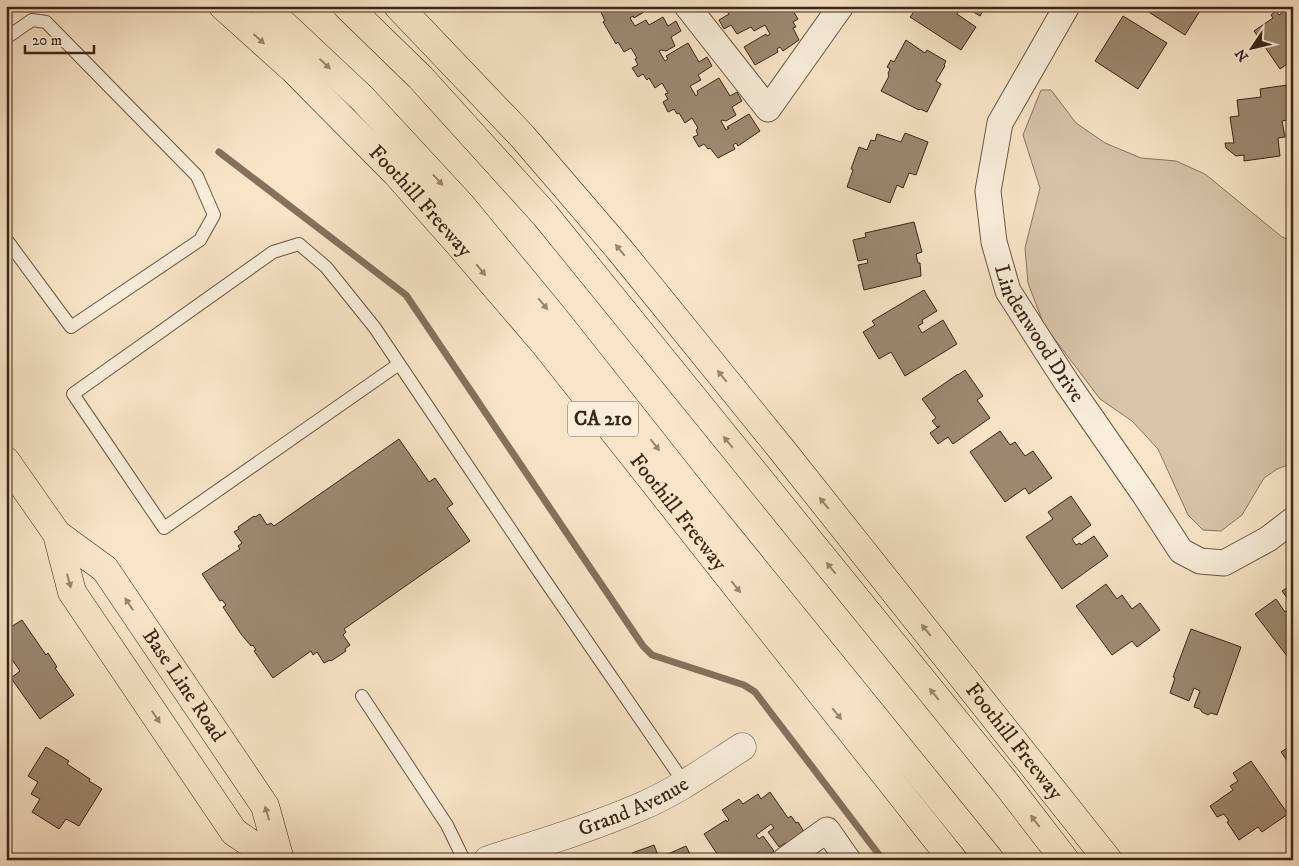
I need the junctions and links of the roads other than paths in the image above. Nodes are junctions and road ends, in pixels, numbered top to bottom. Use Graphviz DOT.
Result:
graph roads {
  1 [pos="223,6"];
  2 [pos="264,6"];
  3 [pos="347,6"];
  4 [pos="398,6"];
  5 [pos="687,6"];
  6 [pos="841,6"];
  7 [pos="1067,6"];
  8 [pos="6,38"];
  9 [pos="6,239"];
  10 [pos="399,364"];
  11 [pos="6,461"];
  12 [pos="1293,520"];
  13 [pos="57,534"];
  14 [pos="362,696"];
  15 [pos="742,747"];
  16 [pos="684,784"];
  17 [pos="536,853"];
  18 [pos="275,860"];
  19 [pos="280,860"];
  20 [pos="464,860"];
  21 [pos="488,860"];
  22 [pos="785,860"];
  23 [pos="848,860"];
  24 [pos="953,860"];
  25 [pos="990,860"];
  26 [pos="1065,860"];
  27 [pos="1108,860"];
  1 -- 24 [label="main road, Foothill Freeway / CA 210, one-way"];
  2 -- 25 [label="main road, one-way"];
  26 -- 3 [label="main road, one-way"];
  27 -- 4 [label="main road, Foothill Freeway, one-way"];
  5 -- 6 [label="street"];
  7 -- 12 [label="street, Lindenwood Drive"];
  8 -- 9 [label="lane"];
  10 -- 10 [label="lane"];
  10 -- 16 [label="lane"];
  11 -- 13 [label="main road, Base Line Road"];
  13 -- 18 [label="main road, Base Line Road, one-way"];
  19 -- 13 [label="main road, Base Line Road, one-way"];
  14 -- 20 [label="lane"];
  15 -- 16 [label="street, Grand Avenue"];
  16 -- 17 [label="street, Grand Avenue"];
  17 -- 21 [label="street, Grand Avenue"];
  22 -- 23 [label="street"];
}
